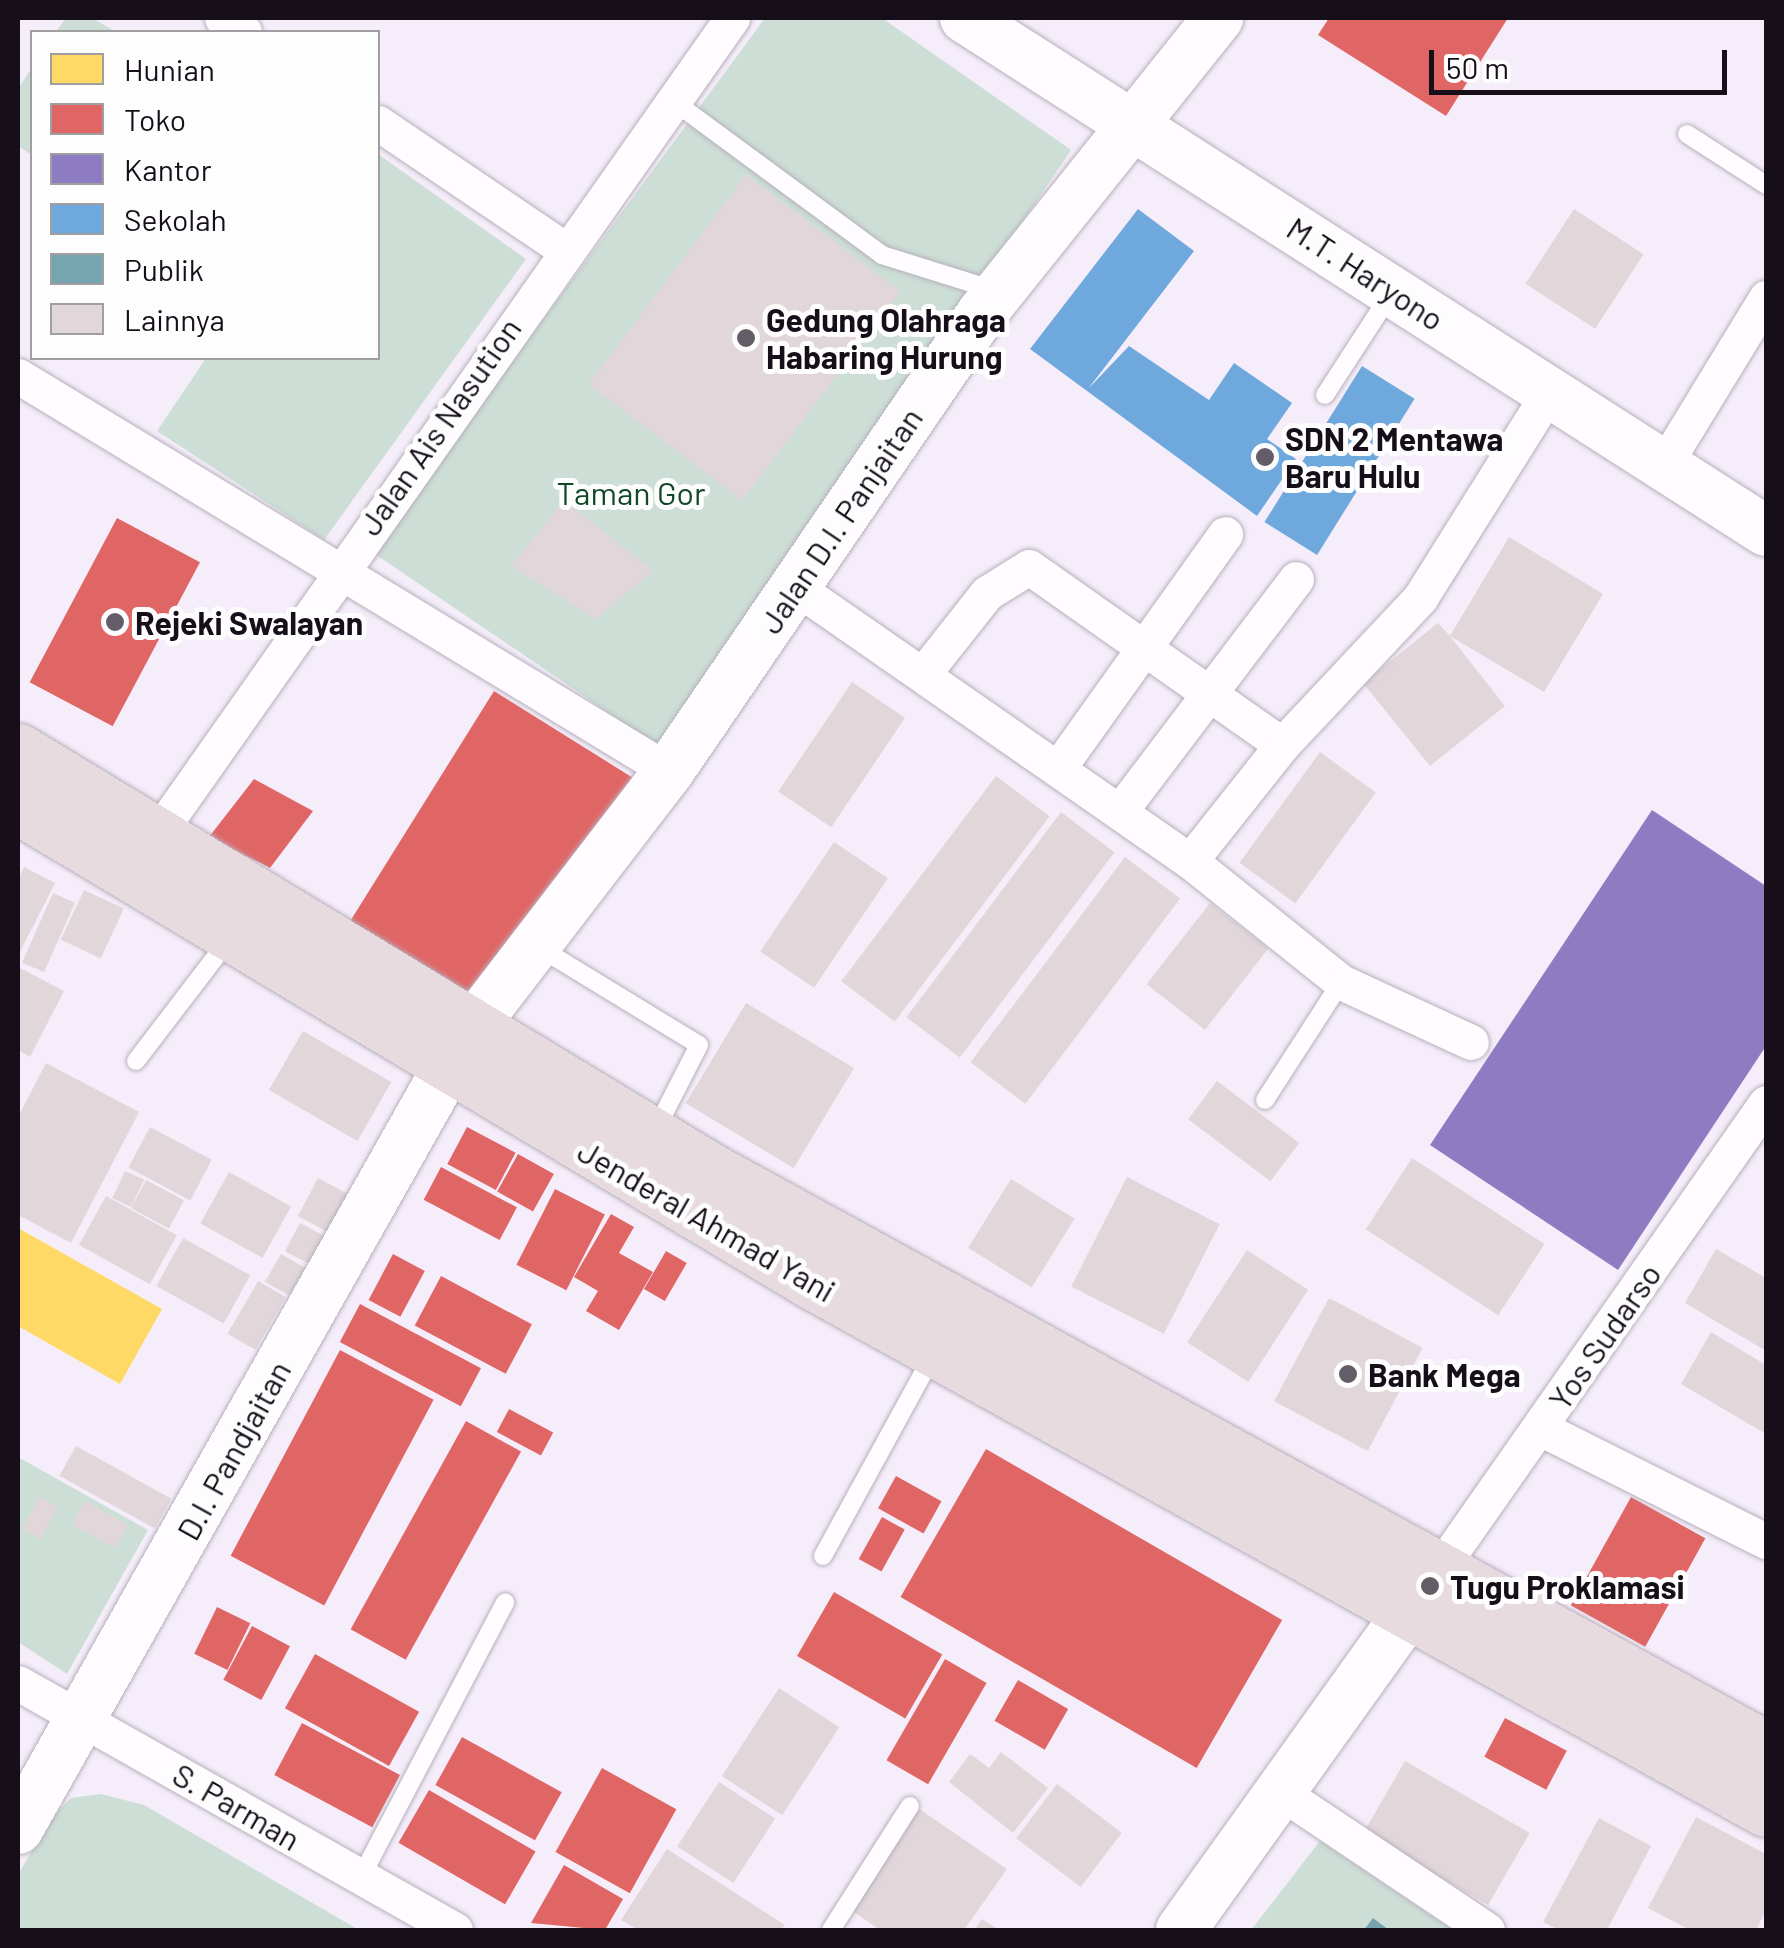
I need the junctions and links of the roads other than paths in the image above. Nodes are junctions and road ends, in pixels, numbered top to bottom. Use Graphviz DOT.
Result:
graph roads {
  1 [pos="732,18"];
  2 [pos="965,18"];
  3 [pos="1218,18"];
  4 [pos="672,100"];
  5 [pos="380,124"];
  6 [pos="1138,126"];
  7 [pos="1687,134"];
  8 [pos="1766,185"];
  9 [pos="564,249"];
  10 [pos="1000,290"];
  11 [pos="1392,290"];
  12 [pos="1766,298"];
  13 [pos="18,376"];
  14 [pos="1550,391"];
  15 [pos="1325,395"];
  16 [pos="1664,465"];
  17 [pos="1766,531"];
  18 [pos="1225,534"];
  19 [pos="339,569"];
  20 [pos="1296,579"];
  21 [pos="794,586"];
  22 [pos="1147,651"];
  23 [pos="923,674"];
  24 [pos="1209,697"];
  25 [pos="1282,745"];
  26 [pos="18,751"];
  27 [pos="1059,767"];
  28 [pos="669,770"];
  29 [pos="18,806"];
  30 [pos="1120,811"];
  31 [pos="140,858"];
  32 [pos="1190,861"];
  33 [pos="230,938"];
  34 [pos="535,945"];
  35 [pos="1341,982"];
  36 [pos="1471,1042"];
  37 [pos="459,1049"];
  38 [pos="136,1062"];
  39 [pos="1265,1100"];
  40 [pos="1766,1103"];
  41 [pos="652,1136"];
  42 [pos="936,1348"];
  43 [pos="1540,1428"];
  44 [pos="1766,1541"];
  45 [pos="823,1556"];
  46 [pos="1425,1589"];
  47 [pos="506,1603"];
  48 [pos="18,1683"];
  49 [pos="82,1718"];
  50 [pos="1766,1749"];
  51 [pos="1282,1793"];
  52 [pos="910,1806"];
  53 [pos="1766,1809"];
  54 [pos="18,1829"];
  55 [pos="361,1877"];
  56 [pos="455,1930"];
  57 [pos="831,1930"];
  58 [pos="1180,1930"];
  59 [pos="1486,1930"];
  1 -- 4 [label="street, Jalan Ais Nasution"];
  2 -- 6 [label="street, M.T. Haryono"];
  3 -- 6 [label="street, Jalan D.I. Panjaitan"];
  4 -- 9 [label="street, Jalan Ais Nasution"];
  4 -- 10 [label="lane"];
  5 -- 9 [label="street"];
  6 -- 10 [label="street, Jalan D.I. Panjaitan"];
  6 -- 11 [label="street, M.T. Haryono"];
  7 -- 8 [label="lane"];
  9 -- 19 [label="street, Jalan Ais Nasution"];
  10 -- 21 [label="street, Jalan D.I. Panjaitan"];
  11 -- 14 [label="street, M.T. Haryono"];
  11 -- 15 [label="lane"];
  12 -- 16 [label="street"];
  13 -- 19 [label="street"];
  14 -- 16 [label="street, M.T. Haryono"];
  14 -- 25 [label="street"];
  16 -- 17 [label="street, M.T. Haryono"];
  18 -- 22 [label="street"];
  19 -- 28 [label="street"];
  19 -- 31 [label="street, Jalan Ais Nasution"];
  20 -- 24 [label="street"];
  21 -- 23 [label="street"];
  21 -- 28 [label="street, Jalan D.I. Panjaitan"];
  22 -- 23 [label="street"];
  22 -- 24 [label="street"];
  22 -- 27 [label="street"];
  23 -- 27 [label="street"];
  24 -- 25 [label="street"];
  24 -- 30 [label="street"];
  25 -- 32 [label="street"];
  26 -- 31 [label="highway, Jenderal Ahmad Yani"];
  27 -- 30 [label="street"];
  28 -- 34 [label="street, Jalan D.I. Panjaitan"];
  29 -- 31 [label="highway, Jenderal Ahmad Yani"];
  30 -- 32 [label="street"];
  31 -- 33 [label="highway, Jenderal Ahmad Yani"];
  31 -- 37 [label="highway, Jenderal Ahmad Yani"];
  32 -- 35 [label="street"];
  33 -- 37 [label="highway, Jenderal Ahmad Yani"];
  33 -- 38 [label="lane"];
  34 -- 37 [label="street, Jalan D.I. Panjaitan"];
  34 -- 41 [label="lane"];
  35 -- 36 [label="street"];
  35 -- 39 [label="lane"];
  37 -- 41 [label="highway, Jenderal Ahmad Yani"];
  37 -- 42 [label="highway, Jenderal Ahmad Yani"];
  37 -- 49 [label="street, D.I. Pandjaitan"];
  40 -- 43 [label="street, Yos Sudarso"];
  41 -- 46 [label="highway, Jenderal Ahmad Yani"];
  42 -- 45 [label="lane"];
  42 -- 46 [label="highway, Jenderal Ahmad Yani"];
  43 -- 44 [label="street"];
  43 -- 46 [label="street, Yos Sudarso"];
  46 -- 50 [label="highway"];
  46 -- 51 [label="street, Yos Sudarso"];
  46 -- 53 [label="highway"];
  47 -- 55 [label="lane"];
  48 -- 49 [label="street, S. Parman"];
  49 -- 54 [label="street, D.I. Pandjaitan"];
  49 -- 55 [label="street, S. Parman"];
  51 -- 58 [label="street, Yos Sudarso"];
  51 -- 59 [label="street"];
  52 -- 57 [label="lane"];
  55 -- 56 [label="street, S. Parman"];
}
